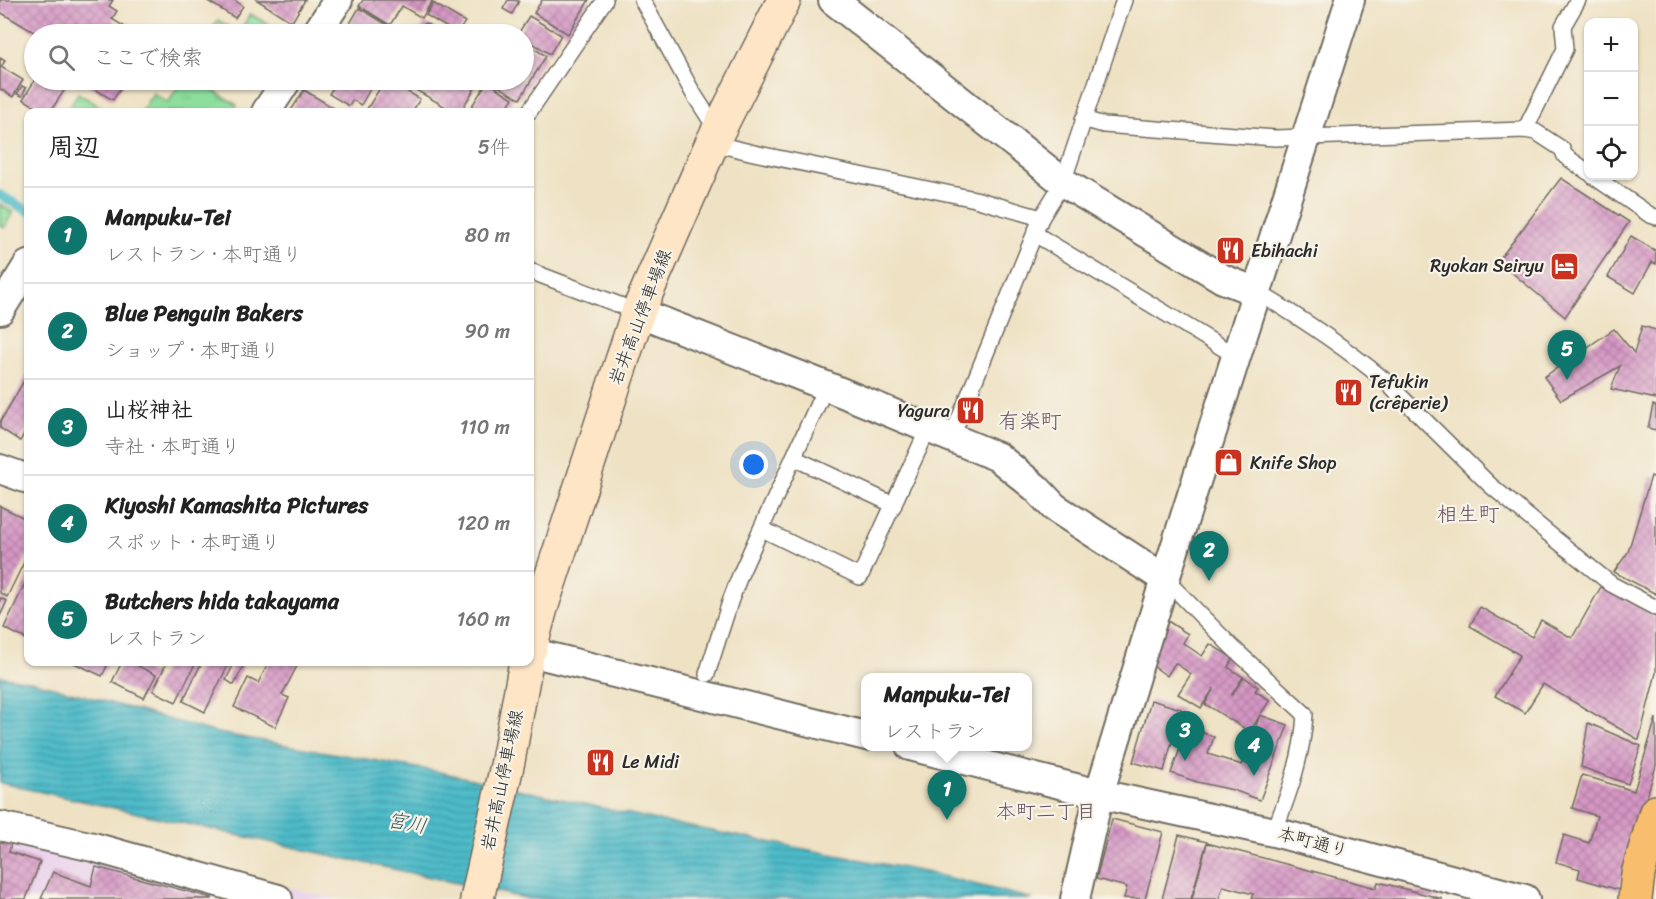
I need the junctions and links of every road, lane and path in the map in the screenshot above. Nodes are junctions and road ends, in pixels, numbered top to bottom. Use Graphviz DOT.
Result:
graph roads {
  1 [pos="338,0"];
  2 [pos="605,0"];
  3 [pos="642,0"];
  4 [pos="784,0"];
  5 [pos="833,0"];
  6 [pos="1124,0"];
  7 [pos="1350,0"];
  8 [pos="1578,0"];
  9 [pos="322,24"];
  10 [pos="280,90"];
  11 [pos="269,108"];
  12 [pos="531,108"];
  13 [pos="1083,119"];
  14 [pos="1525,130"];
  15 [pos="1307,136"];
  16 [pos="715,137"];
  17 [pos="1584,169"];
  18 [pos="1599,180"];
  19 [pos="1063,182"];
  20 [pos="1656,217"];
  21 [pos="1041,218"];
  22 [pos="1035,234"];
  23 [pos="24,271"];
  24 [pos="534,273"];
  25 [pos="1257,292"];
  26 [pos="0,310"];
  27 [pos="638,312"];
  28 [pos="1236,356"];
  29 [pos="826,386"];
  30 [pos="939,434"];
  31 [pos="794,458"];
  32 [pos="0,470"];
  33 [pos="24,478"];
  34 [pos="894,505"];
  35 [pos="762,529"];
  36 [pos="1165,579"];
  37 [pos="1656,608"];
  38 [pos="534,635"];
  39 [pos="534,651"];
  40 [pos="525,666"];
  41 [pos="707,675"];
  42 [pos="861,734"];
  43 [pos="926,751"];
  44 [pos="1099,794"];
  45 [pos="1656,812"];
  46 [pos="0,826"];
  47 [pos="1274,832"];
  48 [pos="268,898"];
  49 [pos="477,899"];
  50 [pos="1075,899"];
  51 [pos="1526,899"];
  52 [pos="1635,899"];
  1 -- 9 [label="street"];
  2 -- 12 [label="lane"];
  3 -- 16 [label="lane"];
  4 -- 16 [label="main road, 岩井高山停車場線"];
  5 -- 19 [label="street"];
  6 -- 13 [label="lane"];
  7 -- 15 [label="street"];
  8 -- 14 [label="lane"];
  10 -- 11 [label="street"];
  13 -- 15 [label="lane"];
  13 -- 19 [label="lane"];
  14 -- 15 [label="lane"];
  14 -- 17 [label="lane"];
  15 -- 25 [label="street"];
  16 -- 21 [label="lane"];
  16 -- 27 [label="main road, 岩井高山停車場線"];
  18 -- 20 [label="lane"];
  19 -- 21 [label="lane"];
  19 -- 25 [label="street"];
  21 -- 22 [label="lane"];
  22 -- 28 [label="lane"];
  22 -- 30 [label="lane"];
  23 -- 26 [label="street"];
  24 -- 27 [label="lane"];
  25 -- 28 [label="street"];
  25 -- 37 [label="lane"];
  27 -- 29 [label="street"];
  27 -- 38 [label="main road, 岩井高山停車場線"];
  28 -- 36 [label="street"];
  29 -- 30 [label="street"];
  29 -- 31 [label="lane"];
  30 -- 34 [label="lane"];
  30 -- 36 [label="street"];
  31 -- 34 [label="lane"];
  31 -- 35 [label="lane"];
  32 -- 33 [label="street"];
  34 -- 35 [label="lane"];
  35 -- 41 [label="lane"];
  36 -- 44 [label="street"];
  36 -- 47 [label="lane"];
  39 -- 42 [label="street"];
  40 -- 49 [label="main road, 岩井高山停車場線"];
  43 -- 44 [label="street, 本町通り"];
  44 -- 47 [label="street, 本町通り"];
  44 -- 50 [label="street"];
  45 -- 52 [label="highway"];
  46 -- 48 [label="street"];
  47 -- 51 [label="street, 本町通り"];
}
